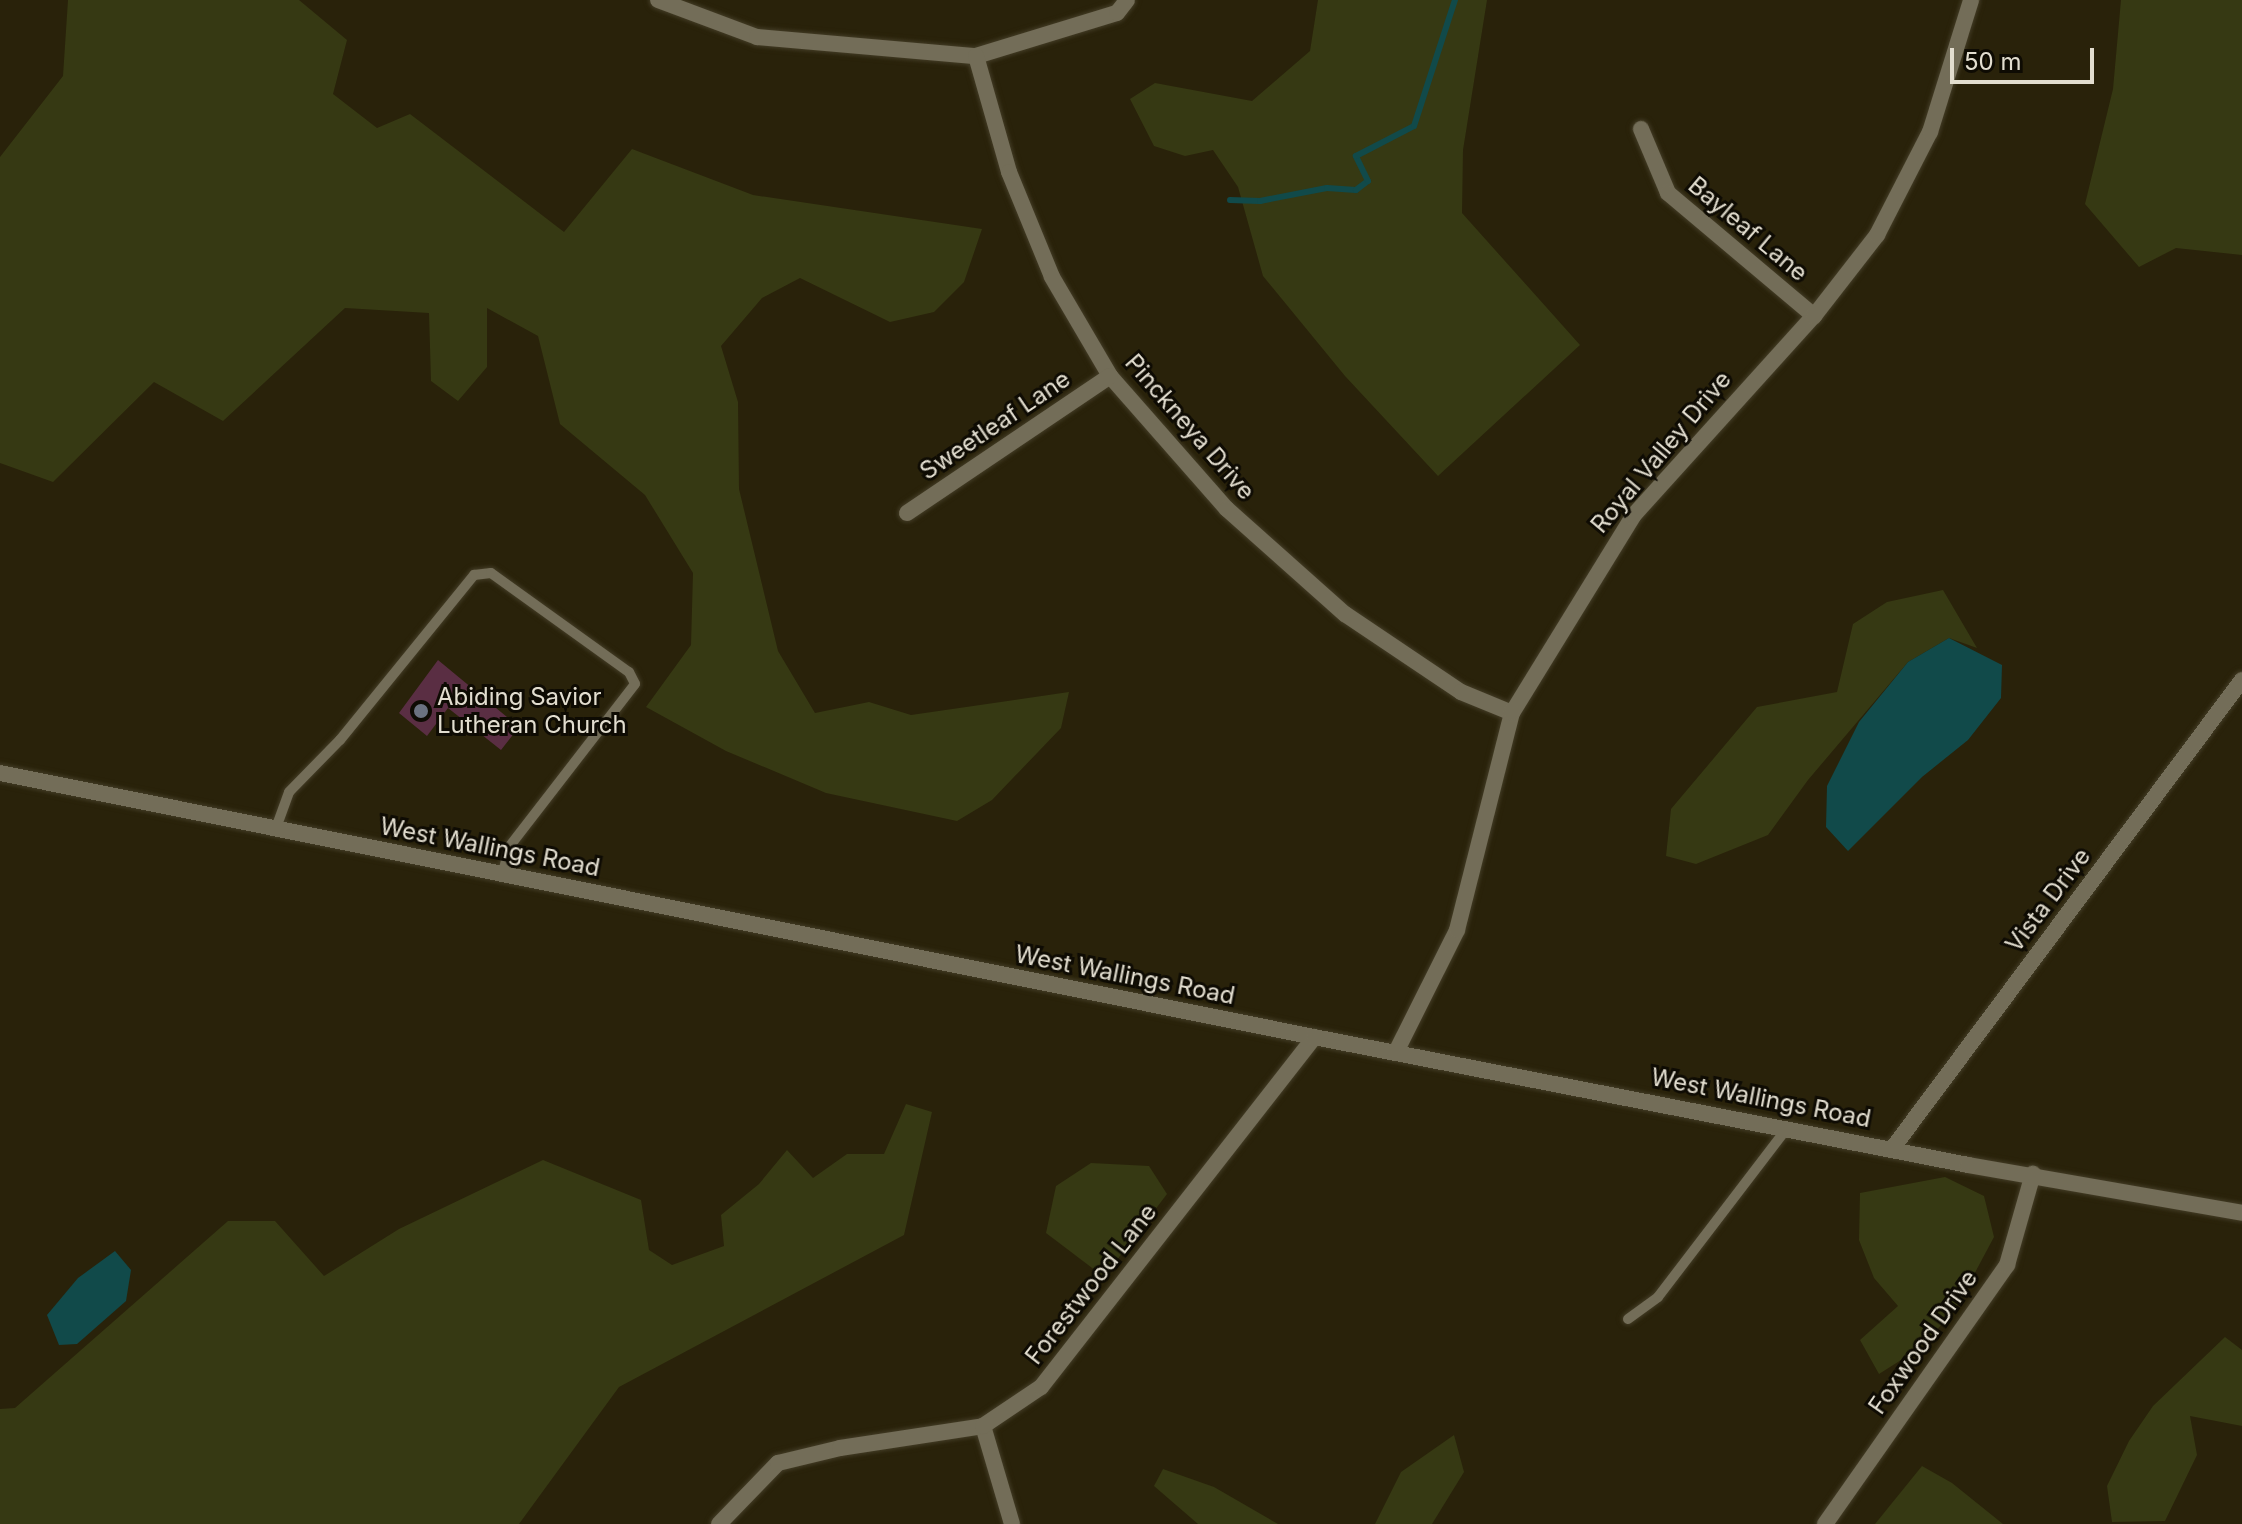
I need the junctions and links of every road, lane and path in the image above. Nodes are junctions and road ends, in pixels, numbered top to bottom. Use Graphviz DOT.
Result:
graph roads {
  1 [pos="658,0"];
  2 [pos="1127,0"];
  3 [pos="1971,0"];
  4 [pos="976,56"];
  5 [pos="1641,129"];
  6 [pos="1814,316"];
  7 [pos="1110,376"];
  8 [pos="907,513"];
  9 [pos="2242,680"];
  10 [pos="1512,713"];
  11 [pos="0,773"];
  12 [pos="276,828"];
  13 [pos="503,874"];
  14 [pos="1314,1037"];
  15 [pos="1397,1050"];
  16 [pos="1787,1128"];
  17 [pos="1892,1149"];
  18 [pos="2033,1174"];
  19 [pos="2242,1213"];
  20 [pos="1628,1319"];
  21 [pos="983,1426"];
  22 [pos="719,1524"];
  23 [pos="1012,1524"];
  24 [pos="1825,1524"];
  1 -- 4 [label="street"];
  2 -- 4 [label="street"];
  3 -- 6 [label="street, Royal Valley Drive"];
  4 -- 7 [label="street, Pinckneya Drive"];
  5 -- 6 [label="street, Bayleaf Lane"];
  6 -- 10 [label="street, Royal Valley Drive"];
  7 -- 8 [label="street, Sweetleaf Lane"];
  7 -- 10 [label="street, Pinckneya Drive"];
  9 -- 17 [label="street, Vista Drive"];
  10 -- 15 [label="street, Royal Valley Drive"];
  11 -- 12 [label="street, West Wallings Road"];
  12 -- 13 [label="street, West Wallings Road"];
  12 -- 13 [label="lane"];
  13 -- 14 [label="street, West Wallings Road"];
  14 -- 15 [label="street, West Wallings Road"];
  14 -- 21 [label="street, Forestwood Lane"];
  15 -- 16 [label="street, West Wallings Road"];
  16 -- 17 [label="street, West Wallings Road"];
  16 -- 20 [label="lane"];
  17 -- 18 [label="street, West Wallings Road"];
  18 -- 19 [label="street, West Wallings Road"];
  18 -- 24 [label="street, Foxwood Drive"];
  21 -- 22 [label="street, Forestwood Lane"];
  21 -- 23 [label="street"];
}
